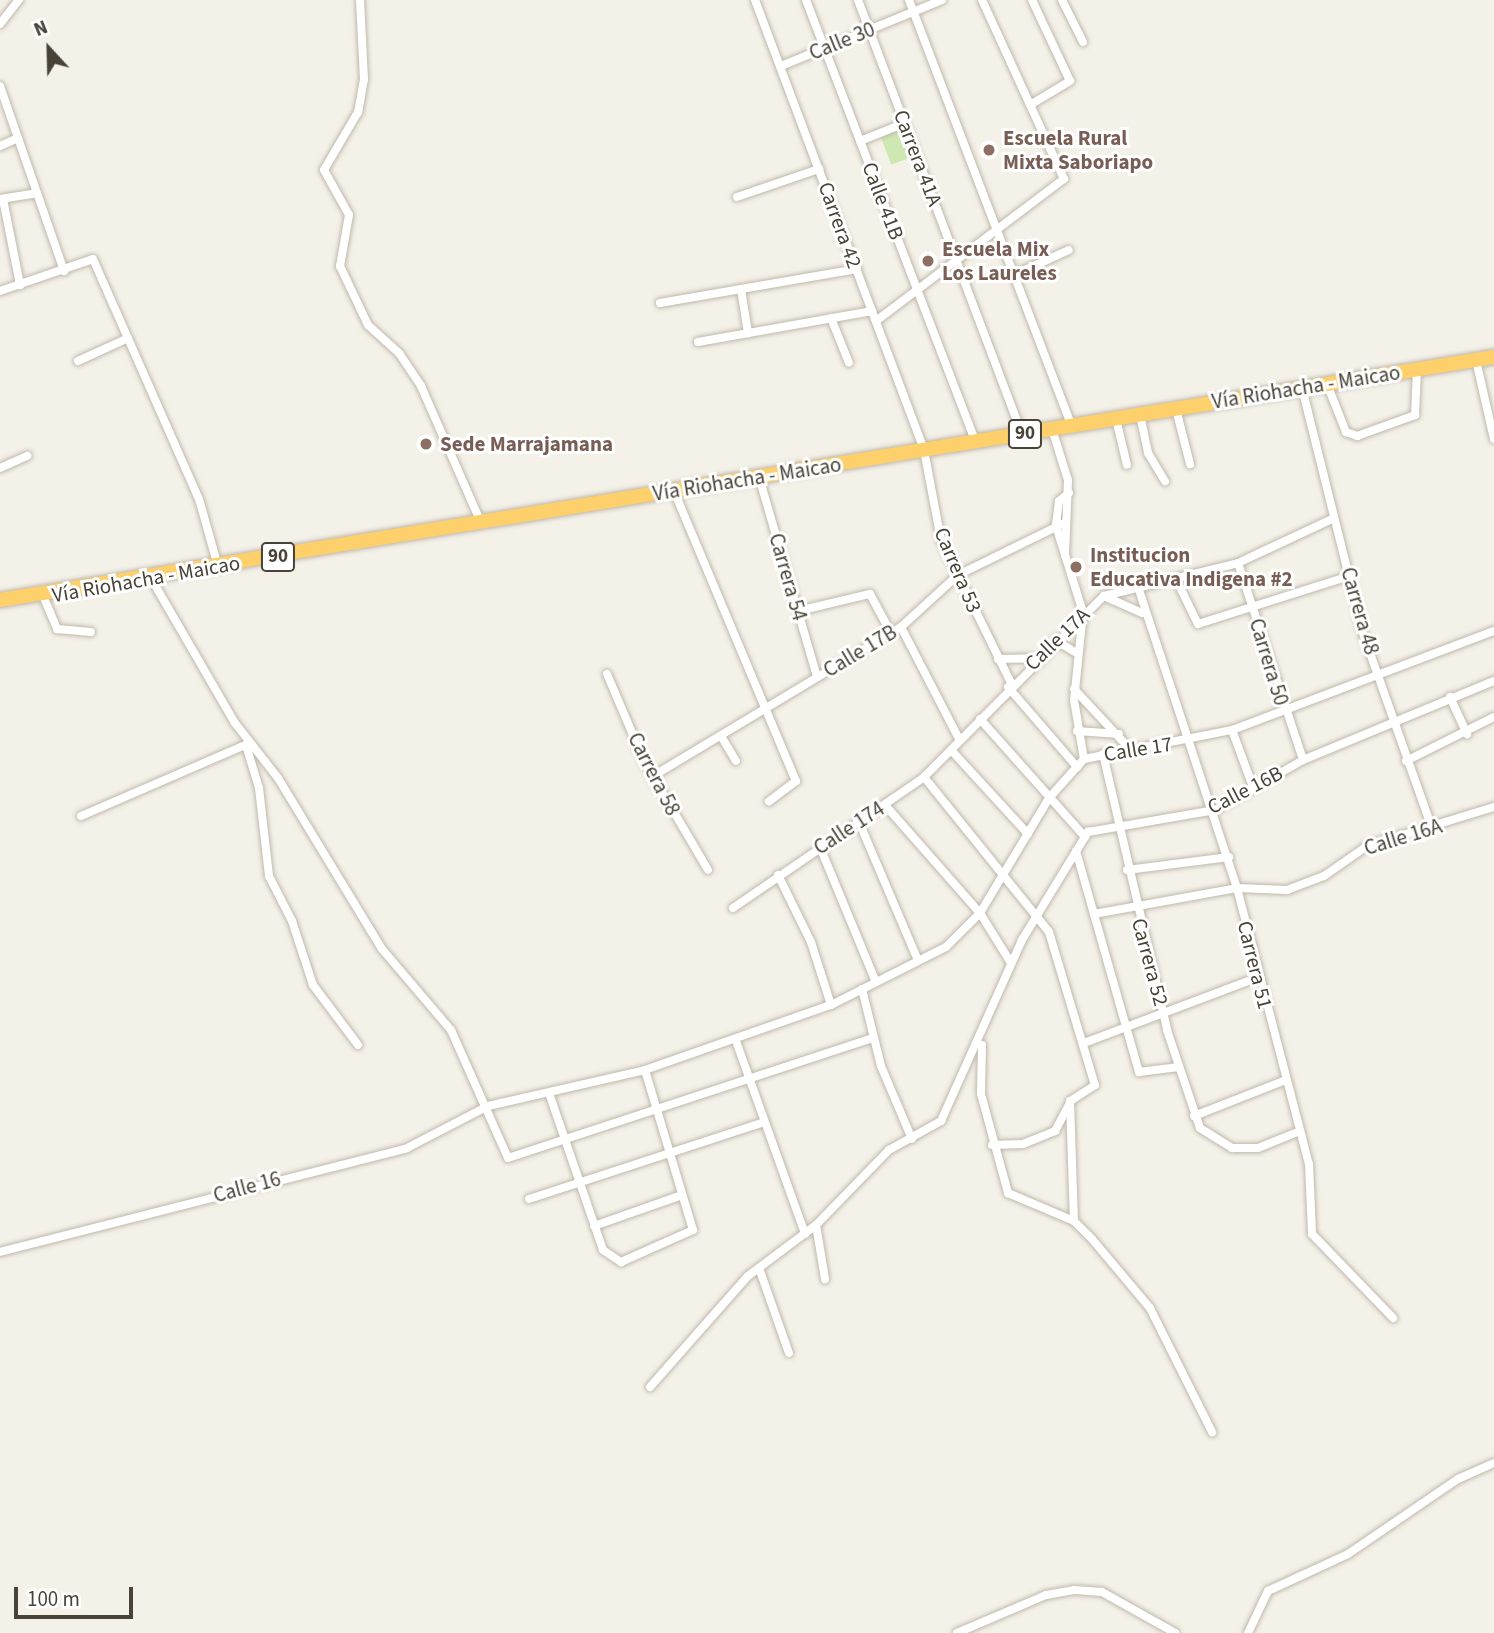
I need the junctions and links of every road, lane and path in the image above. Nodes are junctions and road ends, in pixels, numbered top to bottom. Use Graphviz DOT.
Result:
graph roads {
  1 [pos="19,0"];
  2 [pos="360,0"];
  3 [pos="755,0"];
  4 [pos="806,0"];
  5 [pos="858,0"];
  6 [pos="909,0"];
  7 [pos="942,0"];
  8 [pos="982,0"];
  9 [pos="1031,0"];
  10 [pos="1062,0"];
  11 [pos="914,13"];
  12 [pos="0,24"];
  13 [pos="870,30"];
  14 [pos="1083,42"];
  15 [pos="825,48"];
  16 [pos="781,66"];
  17 [pos="0,86"];
  18 [pos="1030,105"];
  19 [pos="905,123"];
  20 [pos="18,138"];
  21 [pos="860,141"];
  22 [pos="0,146"];
  23 [pos="820,169"];
  24 [pos="37,193"];
  25 [pos="737,197"];
  26 [pos="1,199"];
  27 [pos="997,230"];
  28 [pos="1069,250"];
  29 [pos="957,260"];
  30 [pos="856,269"];
  31 [pos="64,271"];
  32 [pos="1014,275"];
  33 [pos="20,285"];
  34 [pos="741,289"];
  35 [pos="917,290"];
  36 [pos="0,291"];
  37 [pos="660,303"];
  38 [pos="872,311"];
  39 [pos="831,318"];
  40 [pos="876,321"];
  41 [pos="748,333"];
  42 [pos="128,338"];
  43 [pos="698,342"];
  44 [pos="1494,357"];
  45 [pos="1476,360"];
  46 [pos="78,361"];
  47 [pos="849,362"];
  48 [pos="1417,369"];
  49 [pos="1327,384"];
  50 [pos="1303,388"];
  51 [pos="1176,409"];
  52 [pos="1140,415"];
  53 [pos="1116,419"];
  54 [pos="1072,426"];
  55 [pos="1052,429"];
  56 [pos="1022,434"];
  57 [pos="1494,439"];
  58 [pos="975,442"];
  59 [pos="924,450"];
  60 [pos="27,456"];
  61 [pos="1190,464"];
  62 [pos="1127,465"];
  63 [pos="0,468"];
  64 [pos="759,477"];
  65 [pos="1165,481"];
  66 [pos="674,491"];
  67 [pos="1335,518"];
  68 [pos="481,523"];
  69 [pos="1060,524"];
  70 [pos="1238,564"];
  71 [pos="218,566"];
  72 [pos="958,575"];
  73 [pos="1349,576"];
  74 [pos="152,580"];
  75 [pos="1177,580"];
  76 [pos="1139,590"];
  77 [pos="1104,596"];
  78 [pos="44,598"];
  79 [pos="0,600"];
  80 [pos="1253,607"];
  81 [pos="798,611"];
  82 [pos="1083,612"];
  83 [pos="1143,614"];
  84 [pos="901,627"];
  85 [pos="1494,631"];
  86 [pos="91,632"];
  87 [pos="891,633"];
  88 [pos="1055,640"];
  89 [pos="1077,653"];
  90 [pos="1037,658"];
  91 [pos="998,659"];
  92 [pos="607,674"];
  93 [pos="817,677"];
  94 [pos="1380,677"];
  95 [pos="1494,681"];
  96 [pos="1009,685"];
  97 [pos="1074,689"];
  98 [pos="1450,697"];
  99 [pos="762,709"];
  100 [pos="1283,709"];
  101 [pos="1494,718"];
  102 [pos="980,719"];
  103 [pos="1394,721"];
  104 [pos="1232,730"];
  105 [pos="1077,731"];
  106 [pos="1119,734"];
  107 [pos="1467,734"];
  108 [pos="721,736"];
  109 [pos="960,741"];
  110 [pos="1192,741"];
  111 [pos="249,744"];
  112 [pos="1129,748"];
  113 [pos="951,750"];
  114 [pos="1103,754"];
  115 [pos="1084,758"];
  116 [pos="1303,760"];
  117 [pos="736,761"];
  118 [pos="1406,761"];
  119 [pos="1077,767"];
  120 [pos="653,776"];
  121 [pos="924,777"];
  122 [pos="1252,784"];
  123 [pos="1049,798"];
  124 [pos="769,801"];
  125 [pos="885,805"];
  126 [pos="1494,807"];
  127 [pos="1215,810"];
  128 [pos="81,816"];
  129 [pos="859,822"];
  130 [pos="1117,827"];
  131 [pos="1432,828"];
  132 [pos="1028,834"];
  133 [pos="1087,834"];
  134 [pos="820,846"];
  135 [pos="1076,851"];
  136 [pos="1229,857"];
  137 [pos="708,870"];
  138 [pos="1127,870"];
  139 [pos="778,875"];
  140 [pos="1005,878"];
  141 [pos="1237,888"];
  142 [pos="733,908"];
  143 [pos="1137,911"];
  144 [pos="980,913"];
  145 [pos="1094,914"];
  146 [pos="1037,915"];
  147 [pos="918,960"];
  148 [pos="1011,963"];
  149 [pos="1256,978"];
  150 [pos="876,982"];
  151 [pos="862,989"];
  152 [pos="831,1006"];
  153 [pos="1163,1011"];
  154 [pos="1127,1030"];
  155 [pos="873,1038"];
  156 [pos="983,1038"];
  157 [pos="736,1041"];
  158 [pos="1084,1044"];
  159 [pos="358,1045"];
  160 [pos="1179,1067"];
  161 [pos="645,1070"];
  162 [pos="747,1076"];
  163 [pos="1286,1080"];
  164 [pos="549,1093"];
  165 [pos="1070,1101"];
  166 [pos="488,1106"];
  167 [pos="657,1110"];
  168 [pos="1194,1116"];
  169 [pos="764,1122"];
  170 [pos="1300,1131"];
  171 [pos="912,1139"];
  172 [pos="565,1142"];
  173 [pos="992,1145"];
  174 [pos="669,1155"];
  175 [pos="580,1184"];
  176 [pos="682,1195"];
  177 [pos="529,1199"];
  178 [pos="1074,1221"];
  179 [pos="816,1225"];
  180 [pos="594,1226"];
  181 [pos="805,1234"];
  182 [pos="0,1252"];
  183 [pos="759,1268"];
  184 [pos="825,1279"];
  185 [pos="1393,1318"];
  186 [pos="789,1353"];
  187 [pos="650,1387"];
  188 [pos="1212,1432"];
  189 [pos="1494,1463"];
  190 [pos="957,1633"];
  191 [pos="1175,1633"];
  192 [pos="1248,1633"];
  1 -- 12 [label="street"];
  2 -- 68 [label="street"];
  3 -- 16 [label="street, Carrera 42"];
  4 -- 15 [label="street, Calle 41B"];
  5 -- 13 [label="street, Carrera 41A"];
  6 -- 11 [label="street"];
  7 -- 11 [label="street, Calle 30"];
  8 -- 18 [label="street"];
  9 -- 18 [label="street"];
  10 -- 14 [label="street"];
  11 -- 13 [label="street, Calle 30"];
  11 -- 27 [label="street"];
  13 -- 15 [label="street, Calle 30"];
  13 -- 19 [label="street, Carrera 41A"];
  15 -- 16 [label="street, Calle 30"];
  15 -- 21 [label="street, Calle 41B"];
  16 -- 23 [label="street, Carrera 42"];
  17 -- 20 [label="street"];
  18 -- 27 [label="street"];
  19 -- 21 [label="street"];
  19 -- 29 [label="street, Carrera 41A"];
  20 -- 22 [label="street"];
  20 -- 24 [label="street"];
  21 -- 35 [label="street, Calle 41B"];
  23 -- 25 [label="street"];
  23 -- 30 [label="street, Carrera 42"];
  24 -- 26 [label="street"];
  24 -- 31 [label="street"];
  26 -- 33 [label="street"];
  27 -- 29 [label="street"];
  27 -- 32 [label="street"];
  28 -- 32 [label="street"];
  29 -- 35 [label="street"];
  29 -- 56 [label="street, Carrera 41A"];
  30 -- 34 [label="street"];
  30 -- 38 [label="street, Carrera 42"];
  31 -- 33 [label="street"];
  31 -- 42 [label="street"];
  32 -- 54 [label="street"];
  33 -- 36 [label="street"];
  34 -- 37 [label="street"];
  34 -- 41 [label="street"];
  35 -- 40 [label="street"];
  35 -- 58 [label="street, Calle 41B"];
  38 -- 39 [label="street"];
  38 -- 40 [label="street, Carrera 42"];
  39 -- 41 [label="street"];
  39 -- 47 [label="street"];
  40 -- 59 [label="street, Carrera 42"];
  41 -- 43 [label="street"];
  42 -- 46 [label="street"];
  42 -- 71 [label="street"];
  44 -- 45 [label="highway, Vía Riohacha - Maicao / 90"];
  45 -- 48 [label="highway, Vía Riohacha - Maicao / 90"];
  45 -- 57 [label="street"];
  48 -- 49 [label="highway, Vía Riohacha - Maicao / 90"];
  48 -- 49 [label="street"];
  49 -- 50 [label="highway, Vía Riohacha - Maicao / 90"];
  50 -- 51 [label="highway, Vía Riohacha - Maicao / 90"];
  50 -- 67 [label="street, Carrera 48"];
  51 -- 52 [label="highway, Vía Riohacha - Maicao / 90"];
  51 -- 61 [label="street"];
  52 -- 53 [label="highway, Vía Riohacha - Maicao / 90"];
  52 -- 65 [label="street"];
  53 -- 54 [label="highway, Vía Riohacha - Maicao / 90"];
  53 -- 62 [label="street"];
  54 -- 55 [label="highway, Vía Riohacha - Maicao / 90"];
  55 -- 56 [label="highway, Vía Riohacha - Maicao / 90"];
  55 -- 69 [label="street"];
  56 -- 58 [label="highway, Vía Riohacha - Maicao / 90"];
  58 -- 59 [label="highway, Vía Riohacha - Maicao / 90"];
  59 -- 64 [label="highway, Vía Riohacha - Maicao / 90"];
  59 -- 72 [label="street, Carrera 53"];
  60 -- 63 [label="street"];
  64 -- 66 [label="highway, Vía Riohacha - Maicao / 90"];
  64 -- 81 [label="street, Carrera 54"];
  66 -- 68 [label="highway, Vía Riohacha - Maicao / 90"];
  66 -- 99 [label="street"];
  67 -- 70 [label="street, Calle 17A"];
  67 -- 73 [label="street, Carrera 48"];
  68 -- 71 [label="highway, Vía Riohacha - Maicao / 90"];
  69 -- 72 [label="street, Calle 17B"];
  69 -- 82 [label="street"];
  70 -- 75 [label="street, Calle 17A"];
  70 -- 80 [label="street, Carrera 50"];
  71 -- 74 [label="highway, Vía Riohacha - Maicao / 90"];
  72 -- 84 [label="street, Calle 17B"];
  72 -- 91 [label="street, Carrera 53"];
  73 -- 80 [label="street"];
  73 -- 94 [label="street, Carrera 48"];
  74 -- 78 [label="highway, Vía Riohacha - Maicao / 90"];
  74 -- 111 [label="street"];
  75 -- 76 [label="street, Calle 17A"];
  75 -- 80 [label="street"];
  76 -- 77 [label="street, Calle 17A"];
  76 -- 83 [label="street, Carrera 51"];
  77 -- 82 [label="street, Calle 17A"];
  77 -- 83 [label="street"];
  78 -- 79 [label="highway, Vía Riohacha - Maicao / 90"];
  78 -- 86 [label="street"];
  80 -- 100 [label="street, Carrera 50"];
  81 -- 87 [label="street"];
  81 -- 93 [label="street, Carrera 54"];
  82 -- 88 [label="street, Calle 17A"];
  82 -- 89 [label="street"];
  83 -- 110 [label="street, Carrera 51"];
  84 -- 87 [label="street, Calle 17B"];
  84 -- 109 [label="street"];
  85 -- 94 [label="street, Calle 17"];
  87 -- 93 [label="street, Calle 17B"];
  88 -- 89 [label="street"];
  88 -- 90 [label="street, Calle 17A"];
  89 -- 97 [label="street"];
  90 -- 91 [label="street"];
  90 -- 96 [label="street, Calle 17A"];
  91 -- 96 [label="street, Carrera 53"];
  92 -- 120 [label="street, Carrera 58"];
  93 -- 99 [label="street, Calle 17B"];
  94 -- 100 [label="street, Calle 17"];
  94 -- 103 [label="street, Carrera 48"];
  95 -- 98 [label="street, Calle 16B"];
  96 -- 102 [label="street, Calle 17A"];
  96 -- 119 [label="street, Carrera 53"];
  97 -- 105 [label="street"];
  97 -- 106 [label="street"];
  98 -- 103 [label="street, Calle 16B"];
  98 -- 107 [label="street"];
  99 -- 108 [label="street, Calle 17B"];
  99 -- 124 [label="street"];
  100 -- 104 [label="street, Calle 17"];
  100 -- 116 [label="street, Carrera 50"];
  101 -- 107 [label="street"];
  102 -- 109 [label="street, Calle 17A"];
  102 -- 123 [label="street"];
  103 -- 116 [label="street, Calle 16B"];
  103 -- 118 [label="street, Carrera 48"];
  104 -- 110 [label="street, Calle 17"];
  104 -- 122 [label="street"];
  105 -- 106 [label="street"];
  105 -- 115 [label="street"];
  106 -- 112 [label="street"];
  107 -- 118 [label="street"];
  108 -- 117 [label="street"];
  108 -- 120 [label="street, Calle 17B"];
  109 -- 113 [label="street, Calle 174"];
  110 -- 112 [label="street, Calle 17"];
  110 -- 127 [label="street, Carrera 51"];
  111 -- 128 [label="street"];
  111 -- 159 [label="street"];
  111 -- 166 [label="street"];
  112 -- 114 [label="street, Calle 17"];
  113 -- 121 [label="street, Calle 174"];
  113 -- 132 [label="street"];
  114 -- 115 [label="street, Calle 17"];
  114 -- 130 [label="street, Carrera 52"];
  115 -- 119 [label="street, Calle 17"];
  116 -- 122 [label="street, Calle 16B"];
  118 -- 131 [label="street, Carrera 48"];
  119 -- 123 [label="street, Calle 17"];
  120 -- 137 [label="street, Carrera 58"];
  121 -- 125 [label="street, Calle 174"];
  121 -- 140 [label="street"];
  122 -- 127 [label="street, Calle 16B"];
  123 -- 132 [label="street, Calle 17"];
  123 -- 133 [label="street"];
  125 -- 129 [label="street, Calle 174"];
  125 -- 144 [label="street"];
  126 -- 131 [label="street, Calle 16A"];
  127 -- 130 [label="street, Calle 16B"];
  127 -- 136 [label="street, Carrera 51"];
  129 -- 134 [label="street, Calle 174"];
  129 -- 147 [label="street"];
  130 -- 133 [label="street, Calle 16B"];
  130 -- 138 [label="street, Carrera 52"];
  131 -- 141 [label="street, Calle 16A"];
  132 -- 140 [label="street, Calle 17"];
  133 -- 135 [label="street"];
  134 -- 139 [label="street, Calle 174"];
  134 -- 150 [label="street"];
  135 -- 145 [label="street"];
  135 -- 146 [label="street"];
  136 -- 138 [label="street"];
  136 -- 141 [label="street, Carrera 51"];
  138 -- 143 [label="street, Carrera 52"];
  139 -- 142 [label="street, Calle 174"];
  139 -- 152 [label="street"];
  140 -- 144 [label="street, Calle 17"];
  140 -- 146 [label="street"];
  141 -- 143 [label="street"];
  141 -- 149 [label="street, Carrera 51"];
  143 -- 145 [label="street"];
  143 -- 153 [label="street, Carrera 52"];
  144 -- 147 [label="street, Calle 17"];
  144 -- 148 [label="street"];
  145 -- 154 [label="street"];
  146 -- 148 [label="street"];
  146 -- 158 [label="street"];
  147 -- 150 [label="street, Calle 17"];
  148 -- 156 [label="street"];
  149 -- 153 [label="street"];
  149 -- 163 [label="street, Carrera 51"];
  150 -- 151 [label="street, Calle 17"];
  151 -- 152 [label="street, Calle 17"];
  151 -- 155 [label="street"];
  152 -- 157 [label="street, Calle 17"];
  153 -- 154 [label="street"];
  153 -- 160 [label="street, Carrera 52"];
  154 -- 158 [label="street"];
  154 -- 160 [label="street"];
  155 -- 162 [label="street"];
  155 -- 171 [label="street"];
  156 -- 171 [label="street"];
  156 -- 173 [label="street"];
  157 -- 161 [label="street, Calle 17"];
  157 -- 162 [label="street"];
  158 -- 165 [label="street"];
  160 -- 168 [label="street, Carrera 52"];
  161 -- 164 [label="street, Calle 16"];
  161 -- 167 [label="street"];
  162 -- 167 [label="street"];
  162 -- 169 [label="street"];
  163 -- 168 [label="street"];
  163 -- 170 [label="street, Carrera 51"];
  164 -- 166 [label="street, Calle 16"];
  164 -- 172 [label="street"];
  165 -- 173 [label="street"];
  165 -- 178 [label="street"];
  166 -- 172 [label="street"];
  166 -- 182 [label="street, Calle 16"];
  167 -- 172 [label="street"];
  167 -- 174 [label="street"];
  168 -- 170 [label="street, Carrera 52"];
  169 -- 174 [label="street"];
  169 -- 181 [label="street"];
  170 -- 185 [label="street, Carrera 51"];
  171 -- 179 [label="street"];
  172 -- 175 [label="street"];
  173 -- 178 [label="street"];
  174 -- 175 [label="street"];
  174 -- 176 [label="street"];
  175 -- 177 [label="street"];
  175 -- 180 [label="street"];
  176 -- 180 [label="street"];
  176 -- 180 [label="street"];
  178 -- 188 [label="street"];
  179 -- 181 [label="street"];
  179 -- 184 [label="street"];
  181 -- 183 [label="street"];
  183 -- 186 [label="street"];
  183 -- 187 [label="street"];
  189 -- 192 [label="street"];
  190 -- 191 [label="street"];
}
